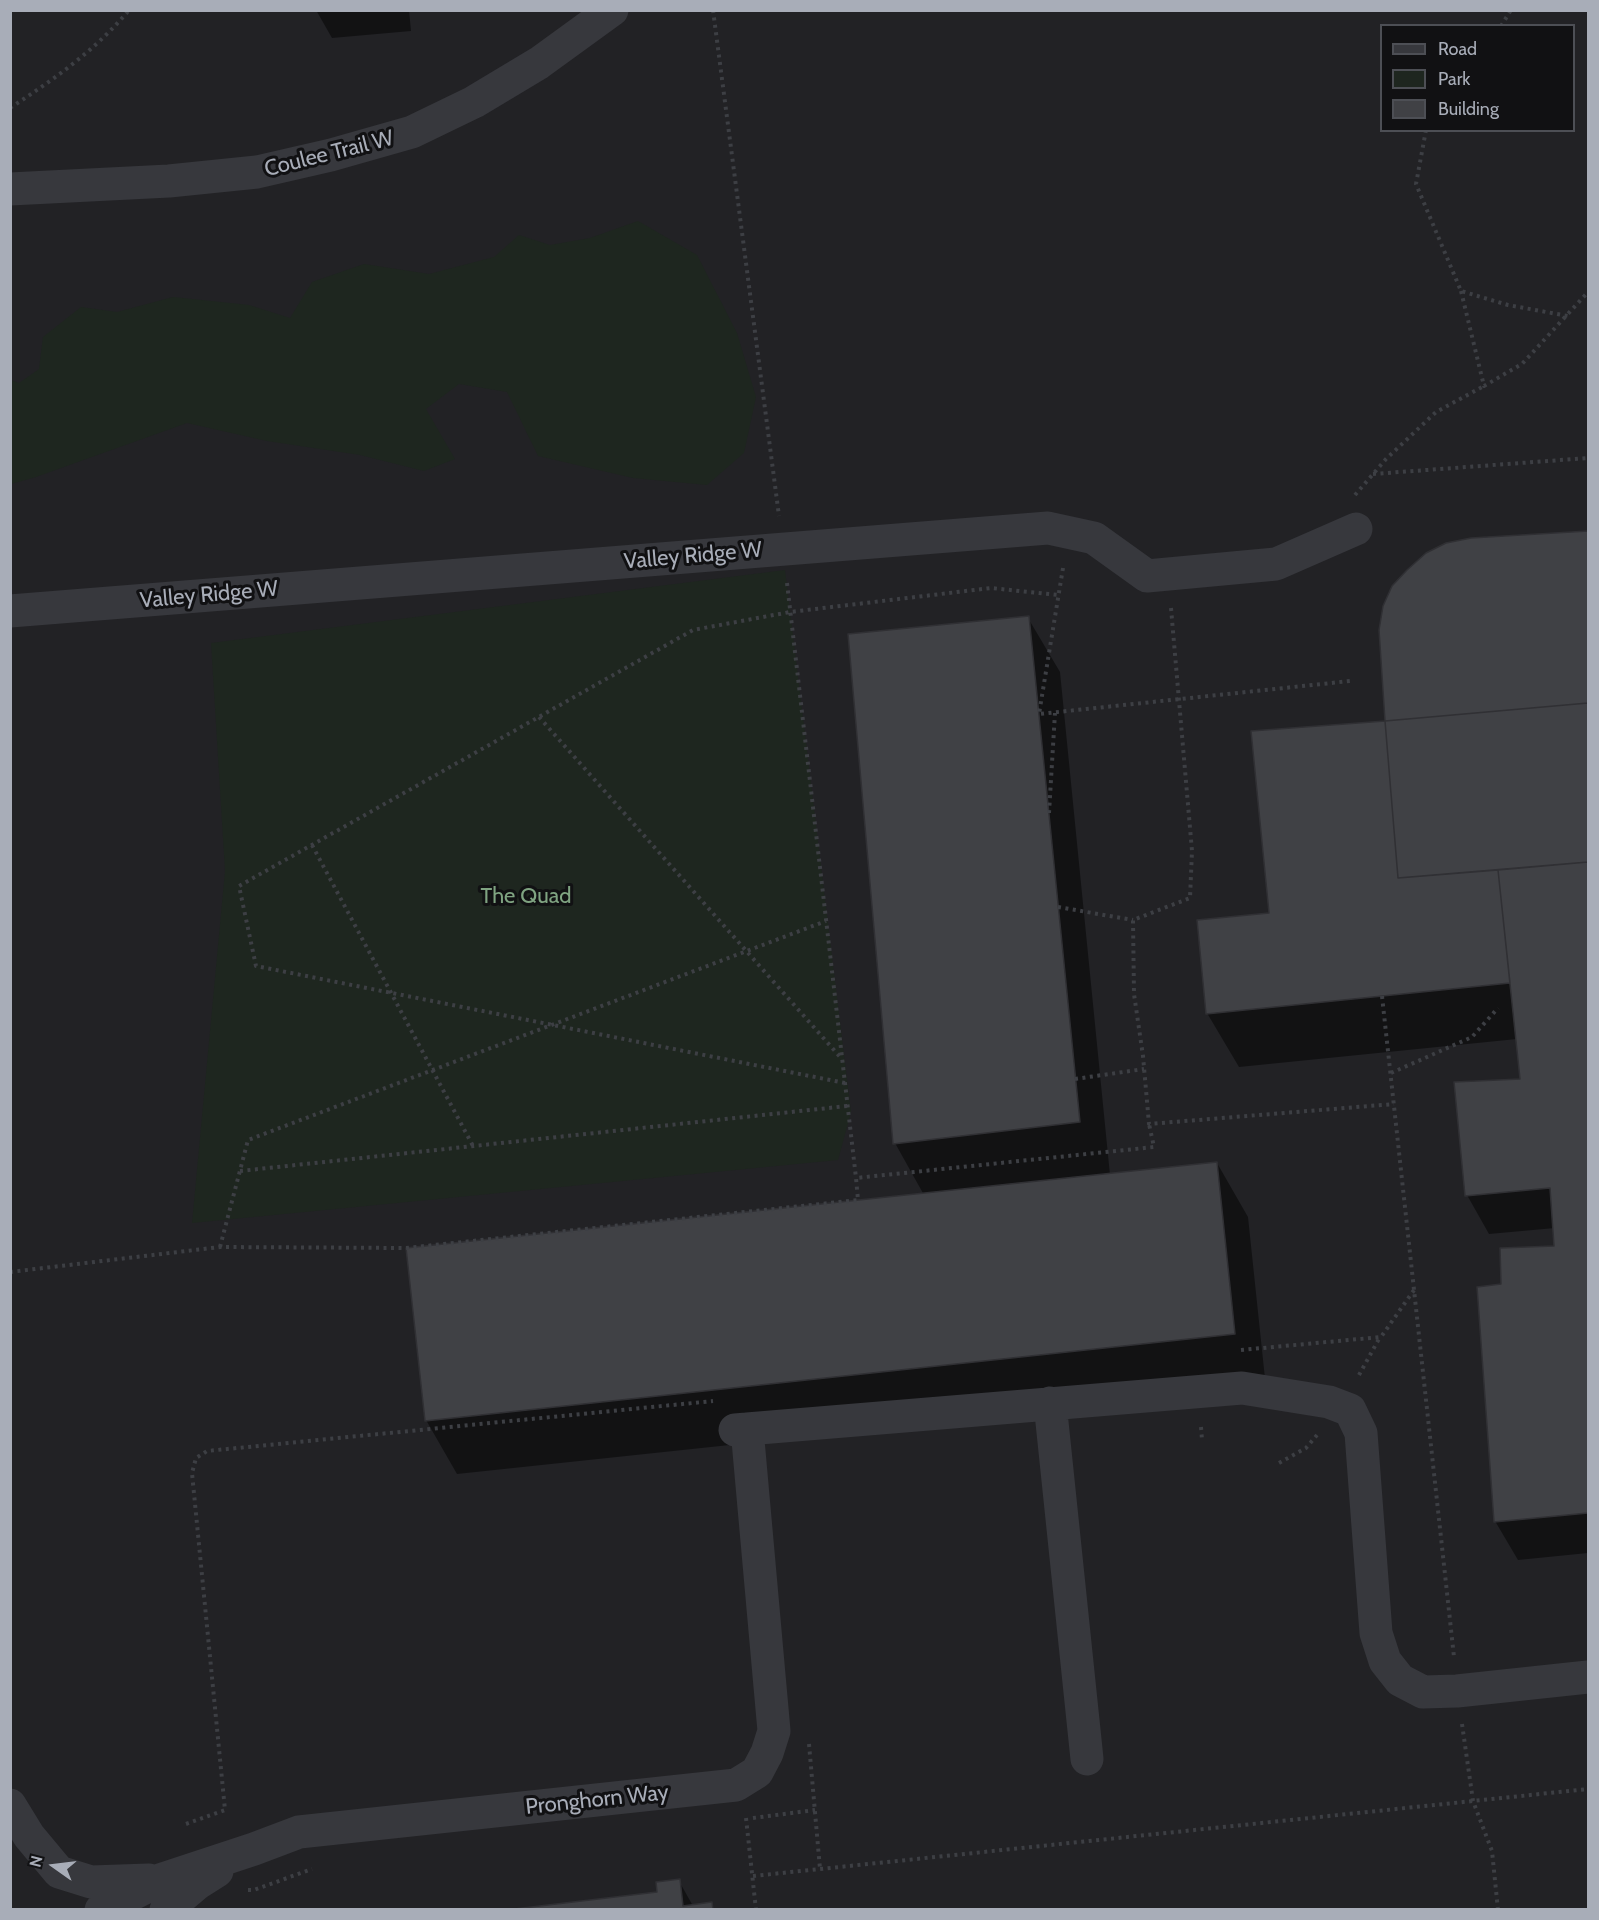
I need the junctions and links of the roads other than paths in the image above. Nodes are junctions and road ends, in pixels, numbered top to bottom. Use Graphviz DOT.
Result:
graph roads {
  1 [pos="612,10"];
  2 [pos="10,189"];
  3 [pos="1356,529"];
  4 [pos="10,611"];
  5 [pos="1050,1403"];
  6 [pos="1588,1677"];
  7 [pos="1087,1759"];
  8 [pos="10,1805"];
  9 [pos="163,1895"];
  10 [pos="101,1910"];
  1 -- 2 [label="street, Coulee Trail W"];
  3 -- 4 [label="street, Valley Ridge W"];
  5 -- 6 [label="street"];
  5 -- 7 [label="street"];
  5 -- 9 [label="street, Pronghorn Way"];
  8 -- 9 [label="street"];
  9 -- 10 [label="street"];
}
